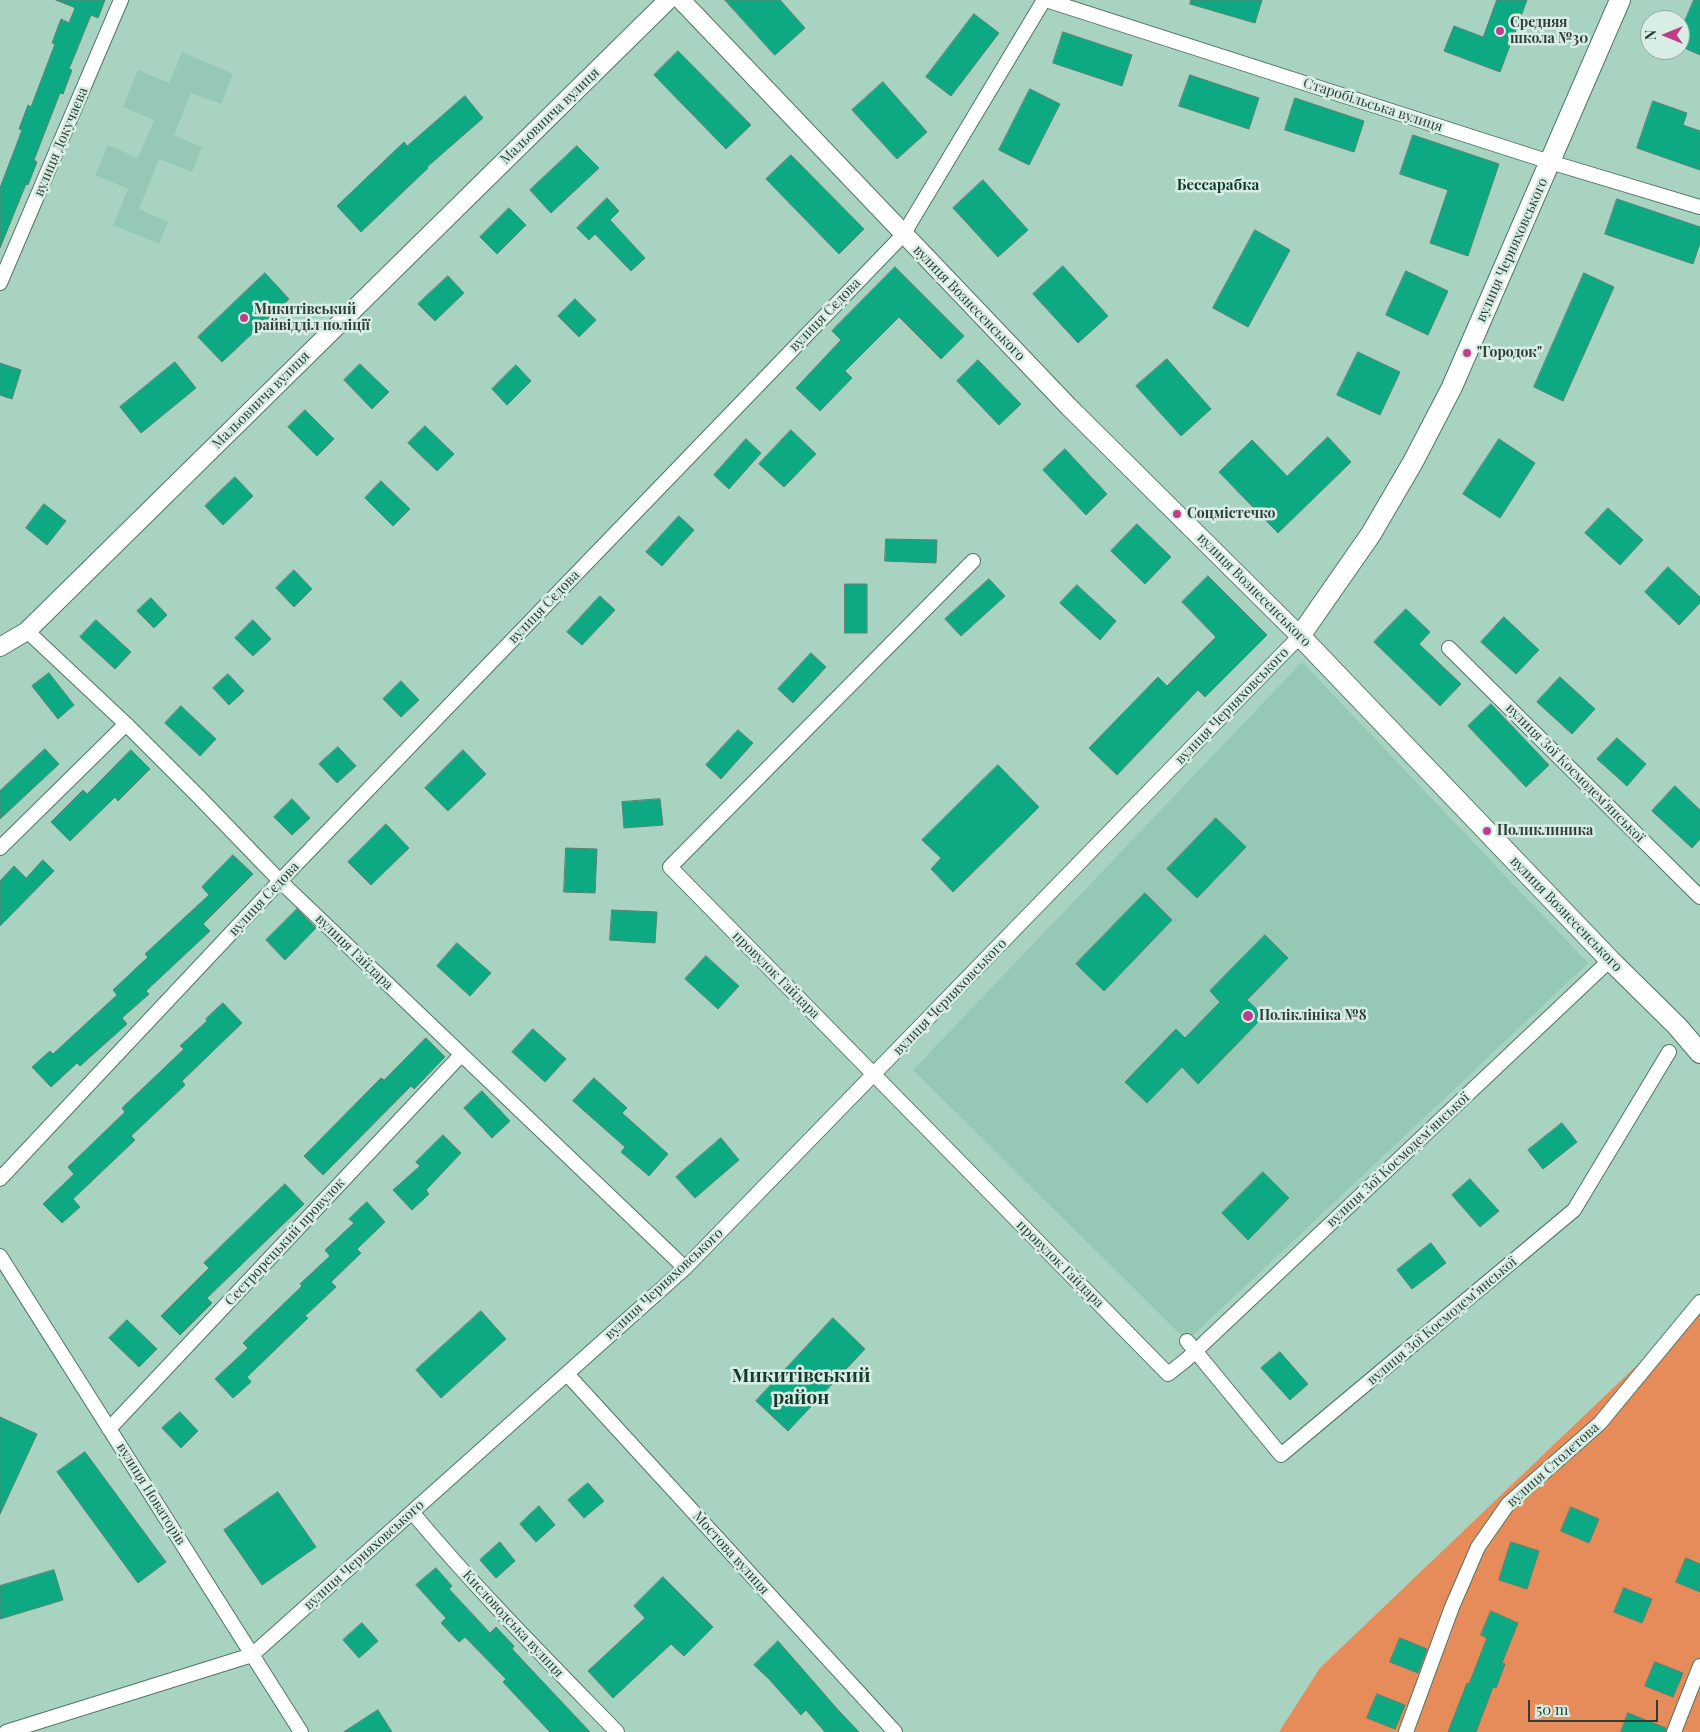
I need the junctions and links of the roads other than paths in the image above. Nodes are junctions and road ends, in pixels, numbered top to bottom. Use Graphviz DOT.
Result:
graph roads {
  1 [pos="122,0"];
  2 [pos="668,0"];
  3 [pos="681,0"];
  4 [pos="1045,0"];
  5 [pos="1620,0"];
  6 [pos="1550,162"];
  7 [pos="1700,207"];
  8 [pos="903,234"];
  9 [pos="0,283"];
  10 [pos="973,561"];
  11 [pos="27,631"];
  12 [pos="1300,636"];
  13 [pos="0,647"];
  14 [pos="1449,648"];
  15 [pos="126,724"];
  16 [pos="0,848"];
  17 [pos="280,881"];
  18 [pos="1700,897"];
  19 [pos="1610,960"];
  20 [pos="1692,1039"];
  21 [pos="1669,1052"];
  22 [pos="461,1055"];
  23 [pos="874,1074"];
  24 [pos="0,1180"];
  25 [pos="0,1256"];
  26 [pos="685,1268"];
  27 [pos="1700,1302"];
  28 [pos="1190,1351"];
  29 [pos="567,1374"];
  30 [pos="109,1429"];
  31 [pos="412,1512"];
  32 [pos="252,1655"];
  33 [pos="1700,1666"];
  34 [pos="6,1732"];
  35 [pos="301,1732"];
  36 [pos="617,1732"];
  37 [pos="895,1732"];
  38 [pos="1406,1732"];
  39 [pos="1674,1732"];
  1 -- 9 [label="street, вулиця Докучаєва"];
  2 -- 11 [label="street, Мальовнича вулиця"];
  3 -- 8 [label="street, вулиця Вознесенського"];
  4 -- 6 [label="street, Старобільська вулиця"];
  4 -- 8 [label="street, вулиця Сєдова"];
  5 -- 6 [label="main road, вулиця Черняховського"];
  6 -- 7 [label="street, Старобільська вулиця"];
  6 -- 12 [label="main road, вулиця Черняховського"];
  8 -- 12 [label="street, вулиця Вознесенського"];
  8 -- 17 [label="street, вулиця Сєдова"];
  10 -- 23 [label="street, провулок Гайдара"];
  11 -- 13 [label="street, Мальовнича вулиця"];
  11 -- 15 [label="street, вулиця Гайдара"];
  12 -- 19 [label="main road, вулиця Вознесенського"];
  12 -- 23 [label="street, вулиця Черняховського"];
  14 -- 18 [label="street, вулиця Зої Космодем'янської"];
  15 -- 16 [label="street"];
  15 -- 17 [label="street, вулиця Гайдара"];
  17 -- 22 [label="street, вулиця Гайдара"];
  17 -- 24 [label="street, вулиця Сєдова"];
  19 -- 20 [label="main road, вулиця Вознесенського"];
  19 -- 28 [label="street, вулиця Зої Космодем'янської"];
  21 -- 28 [label="street, вулиця Зої Космодем’янської"];
  22 -- 26 [label="street, вулиця Гайдара"];
  22 -- 30 [label="street, Сестрорецький провулок"];
  23 -- 26 [label="street, вулиця Черняховського"];
  23 -- 28 [label="street, провулок Гайдара"];
  25 -- 30 [label="street, вулиця Новаторів"];
  26 -- 29 [label="street, вулиця Черняховського"];
  27 -- 38 [label="street, вулиця Столєтова"];
  29 -- 31 [label="street, вулиця Черняховського"];
  29 -- 37 [label="street, Мостова вулиця"];
  30 -- 32 [label="street, вулиця Новаторів"];
  31 -- 32 [label="street, вулиця Черняховського"];
  31 -- 36 [label="street, Кисловодська вулиця"];
  32 -- 34 [label="street, вулиця Черняховського"];
  32 -- 35 [label="street, вулиця Новаторів"];
  33 -- 39 [label="street"];
}
